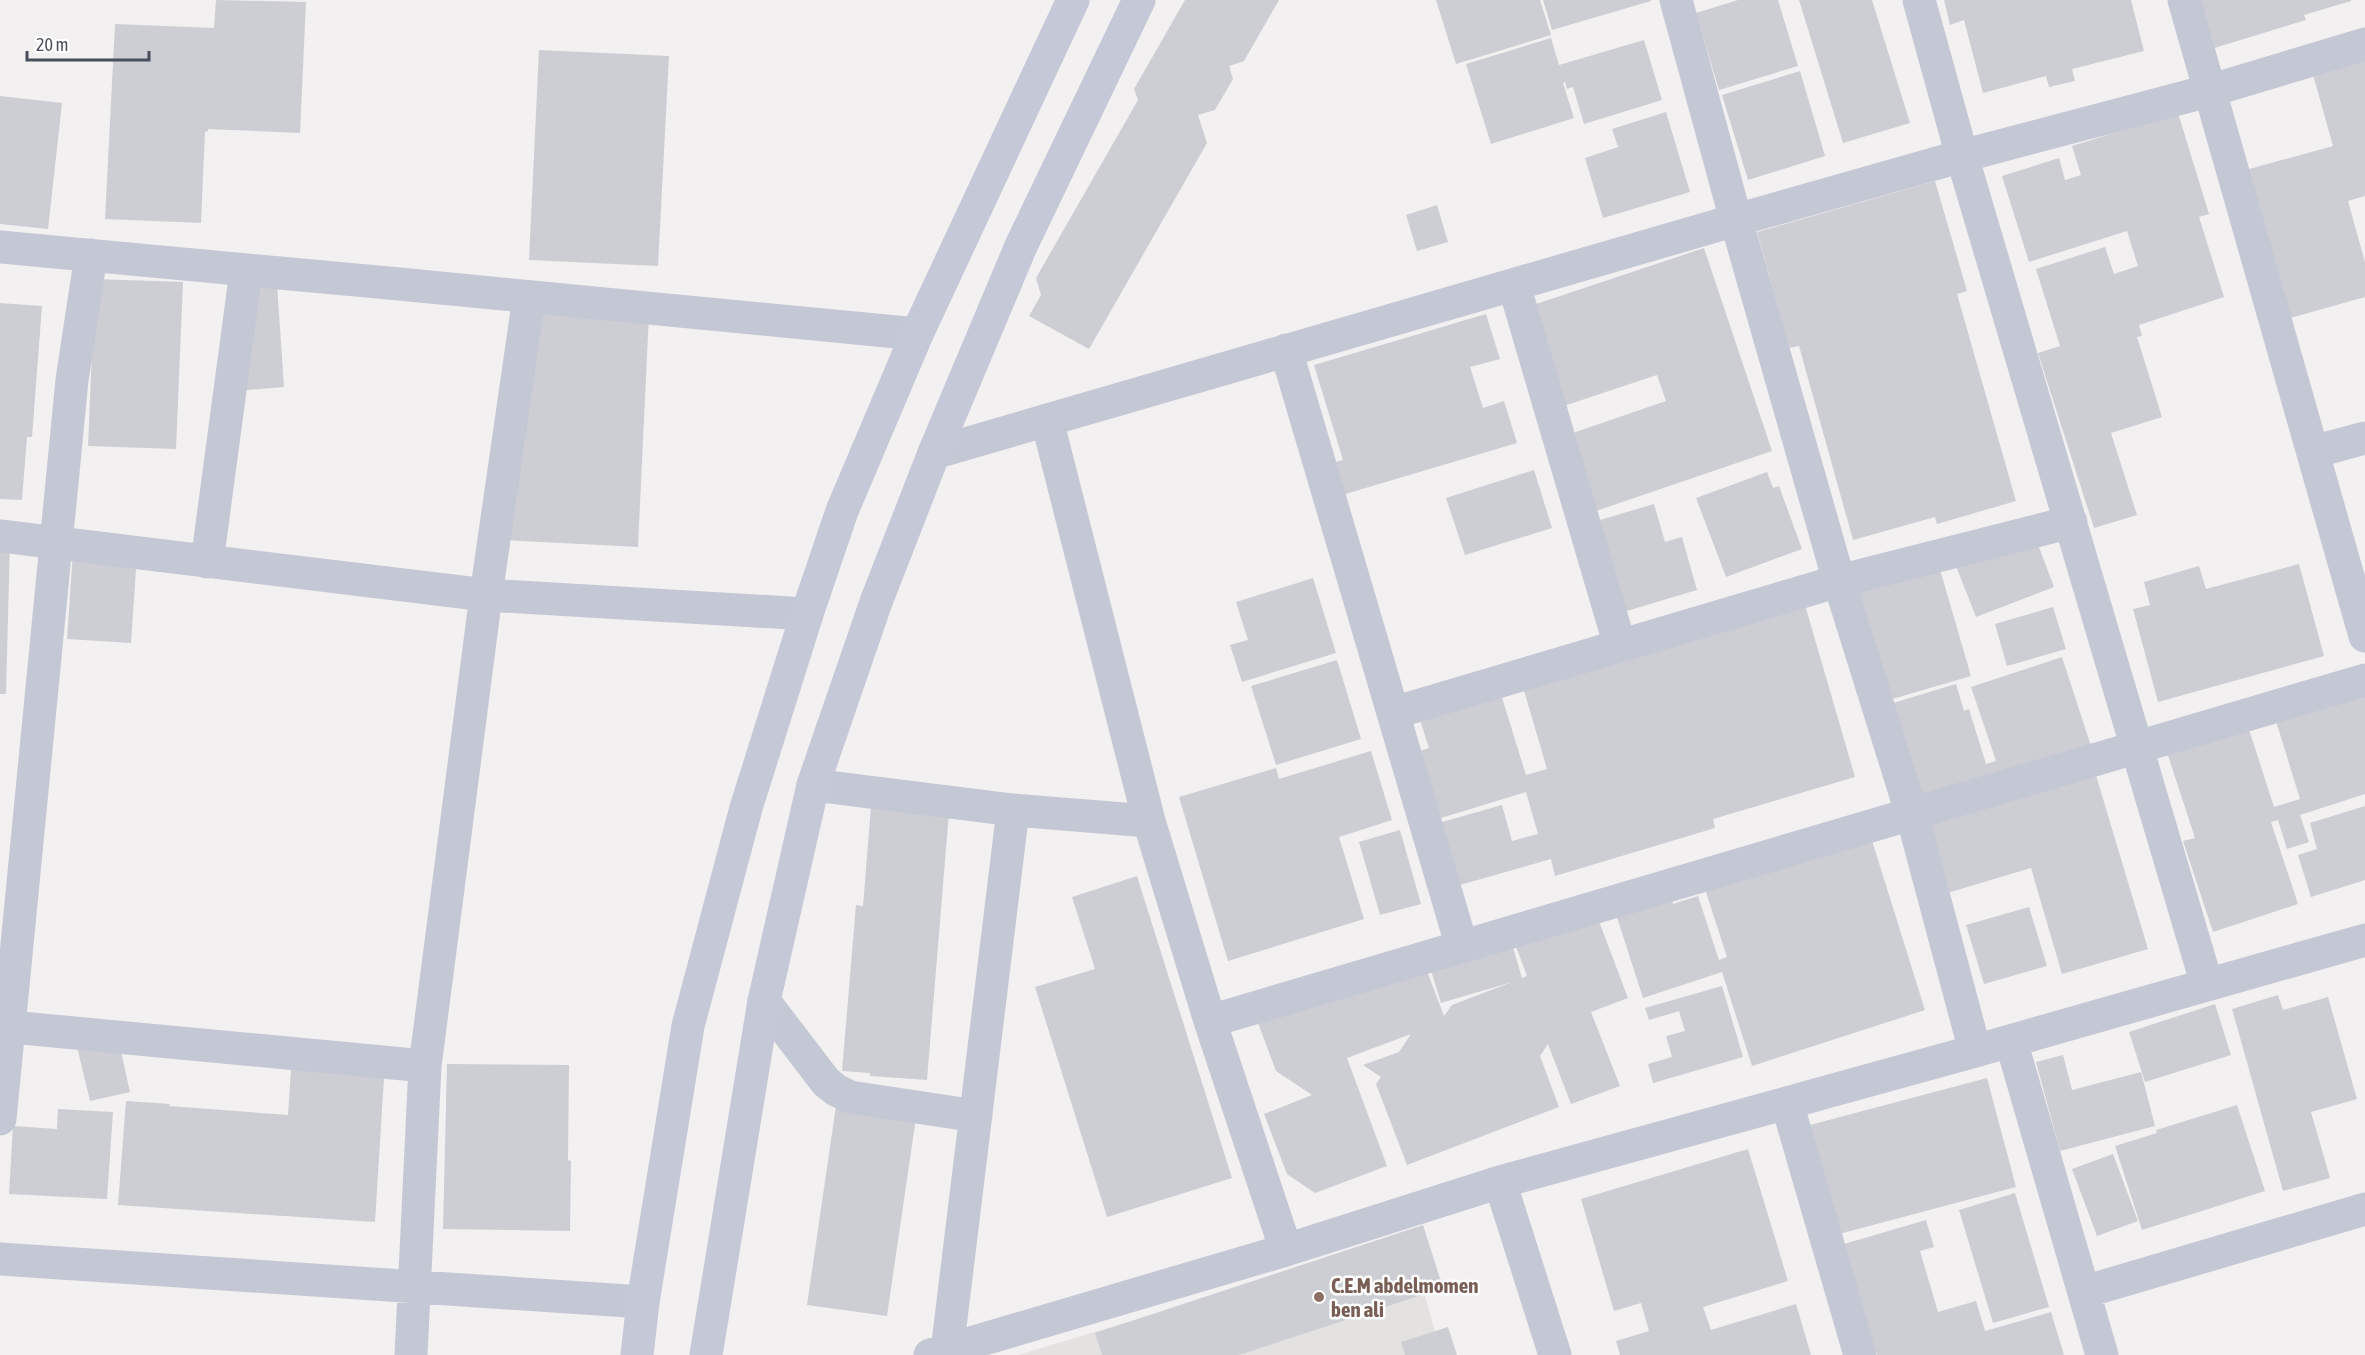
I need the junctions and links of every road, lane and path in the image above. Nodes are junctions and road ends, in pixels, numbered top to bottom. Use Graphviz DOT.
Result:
graph roads {
  1 [pos="1073,0"];
  2 [pos="1139,0"];
  3 [pos="1676,0"];
  4 [pos="1919,0"];
  5 [pos="2184,0"];
  6 [pos="2365,44"];
  7 [pos="2211,90"];
  8 [pos="1962,156"];
  9 [pos="1736,220"];
  10 [pos="0,247"];
  11 [pos="91,255"];
  12 [pos="246,271"];
  13 [pos="1514,285"];
  14 [pos="529,297"];
  15 [pos="917,334"];
  16 [pos="1287,350"];
  17 [pos="1047,420"];
  18 [pos="2365,438"];
  19 [pos="2313,452"];
  20 [pos="934,453"];
  21 [pos="2071,522"];
  22 [pos="0,536"];
  23 [pos="57,544"];
  24 [pos="207,562"];
  25 [pos="1839,581"];
  26 [pos="486,595"];
  27 [pos="807,614"];
  28 [pos="2365,636"];
  29 [pos="1620,646"];
  30 [pos="2365,680"];
  31 [pos="1393,713"];
  32 [pos="2138,748"];
  33 [pos="813,785"];
  34 [pos="1013,810"];
  35 [pos="1912,815"];
  36 [pos="1149,821"];
  37 [pos="2365,940"];
  38 [pos="1462,947"];
  39 [pos="2207,985"];
  40 [pos="764,1000"];
  41 [pos="1209,1021"];
  42 [pos="5,1027"];
  43 [pos="2011,1041"];
  44 [pos="1975,1051"];
  45 [pos="425,1066"];
  46 [pos="1787,1103"];
  47 [pos="976,1116"];
  48 [pos="0,1119"];
  49 [pos="1500,1182"];
  50 [pos="2365,1209"];
  51 [pos="1286,1250"];
  52 [pos="0,1259"];
  53 [pos="415,1288"];
  54 [pos="2084,1292"];
  55 [pos="643,1302"];
  56 [pos="939,1353"];
  57 [pos="411,1355"];
  58 [pos="638,1355"];
  59 [pos="706,1355"];
  60 [pos="1555,1355"];
  61 [pos="1860,1355"];
  62 [pos="2102,1355"];
  1 -- 15 [label="main road"];
  2 -- 20 [label="main road"];
  3 -- 9 [label="street"];
  4 -- 8 [label="street"];
  5 -- 7 [label="street"];
  6 -- 7 [label="street"];
  7 -- 8 [label="street"];
  7 -- 19 [label="street"];
  8 -- 9 [label="street"];
  8 -- 21 [label="street"];
  9 -- 13 [label="street"];
  9 -- 25 [label="street"];
  10 -- 11 [label="street"];
  11 -- 12 [label="street"];
  11 -- 23 [label="street"];
  12 -- 14 [label="street"];
  12 -- 24 [label="street"];
  13 -- 16 [label="street"];
  13 -- 29 [label="street"];
  14 -- 15 [label="street"];
  14 -- 26 [label="street"];
  15 -- 27 [label="main road"];
  16 -- 17 [label="street"];
  16 -- 31 [label="street"];
  17 -- 20 [label="street"];
  17 -- 36 [label="street"];
  18 -- 19 [label="street"];
  19 -- 28 [label="street"];
  20 -- 33 [label="main road"];
  21 -- 25 [label="street"];
  21 -- 32 [label="street"];
  22 -- 23 [label="street"];
  23 -- 24 [label="street"];
  23 -- 42 [label="street"];
  24 -- 26 [label="street"];
  25 -- 29 [label="street"];
  25 -- 35 [label="street"];
  26 -- 27 [label="street"];
  26 -- 45 [label="street"];
  27 -- 55 [label="main road"];
  29 -- 31 [label="street"];
  30 -- 32 [label="street"];
  31 -- 38 [label="street"];
  32 -- 35 [label="street"];
  32 -- 39 [label="street"];
  33 -- 34 [label="street"];
  33 -- 40 [label="main road"];
  34 -- 36 [label="street"];
  34 -- 47 [label="street"];
  35 -- 38 [label="street"];
  35 -- 44 [label="street"];
  36 -- 41 [label="street"];
  37 -- 39 [label="street"];
  38 -- 41 [label="street"];
  39 -- 43 [label="street"];
  40 -- 47 [label="street"];
  40 -- 59 [label="main road"];
  41 -- 51 [label="street"];
  42 -- 45 [label="street"];
  42 -- 48 [label="street"];
  43 -- 44 [label="street"];
  43 -- 54 [label="street"];
  44 -- 46 [label="street"];
  45 -- 53 [label="street"];
  46 -- 49 [label="street"];
  46 -- 61 [label="street"];
  47 -- 56 [label="street"];
  49 -- 51 [label="street"];
  49 -- 60 [label="street"];
  50 -- 54 [label="street"];
  51 -- 56 [label="street"];
  52 -- 53 [label="street"];
  53 -- 55 [label="street"];
  53 -- 57 [label="street"];
  54 -- 62 [label="street"];
  55 -- 58 [label="main road"];
}
